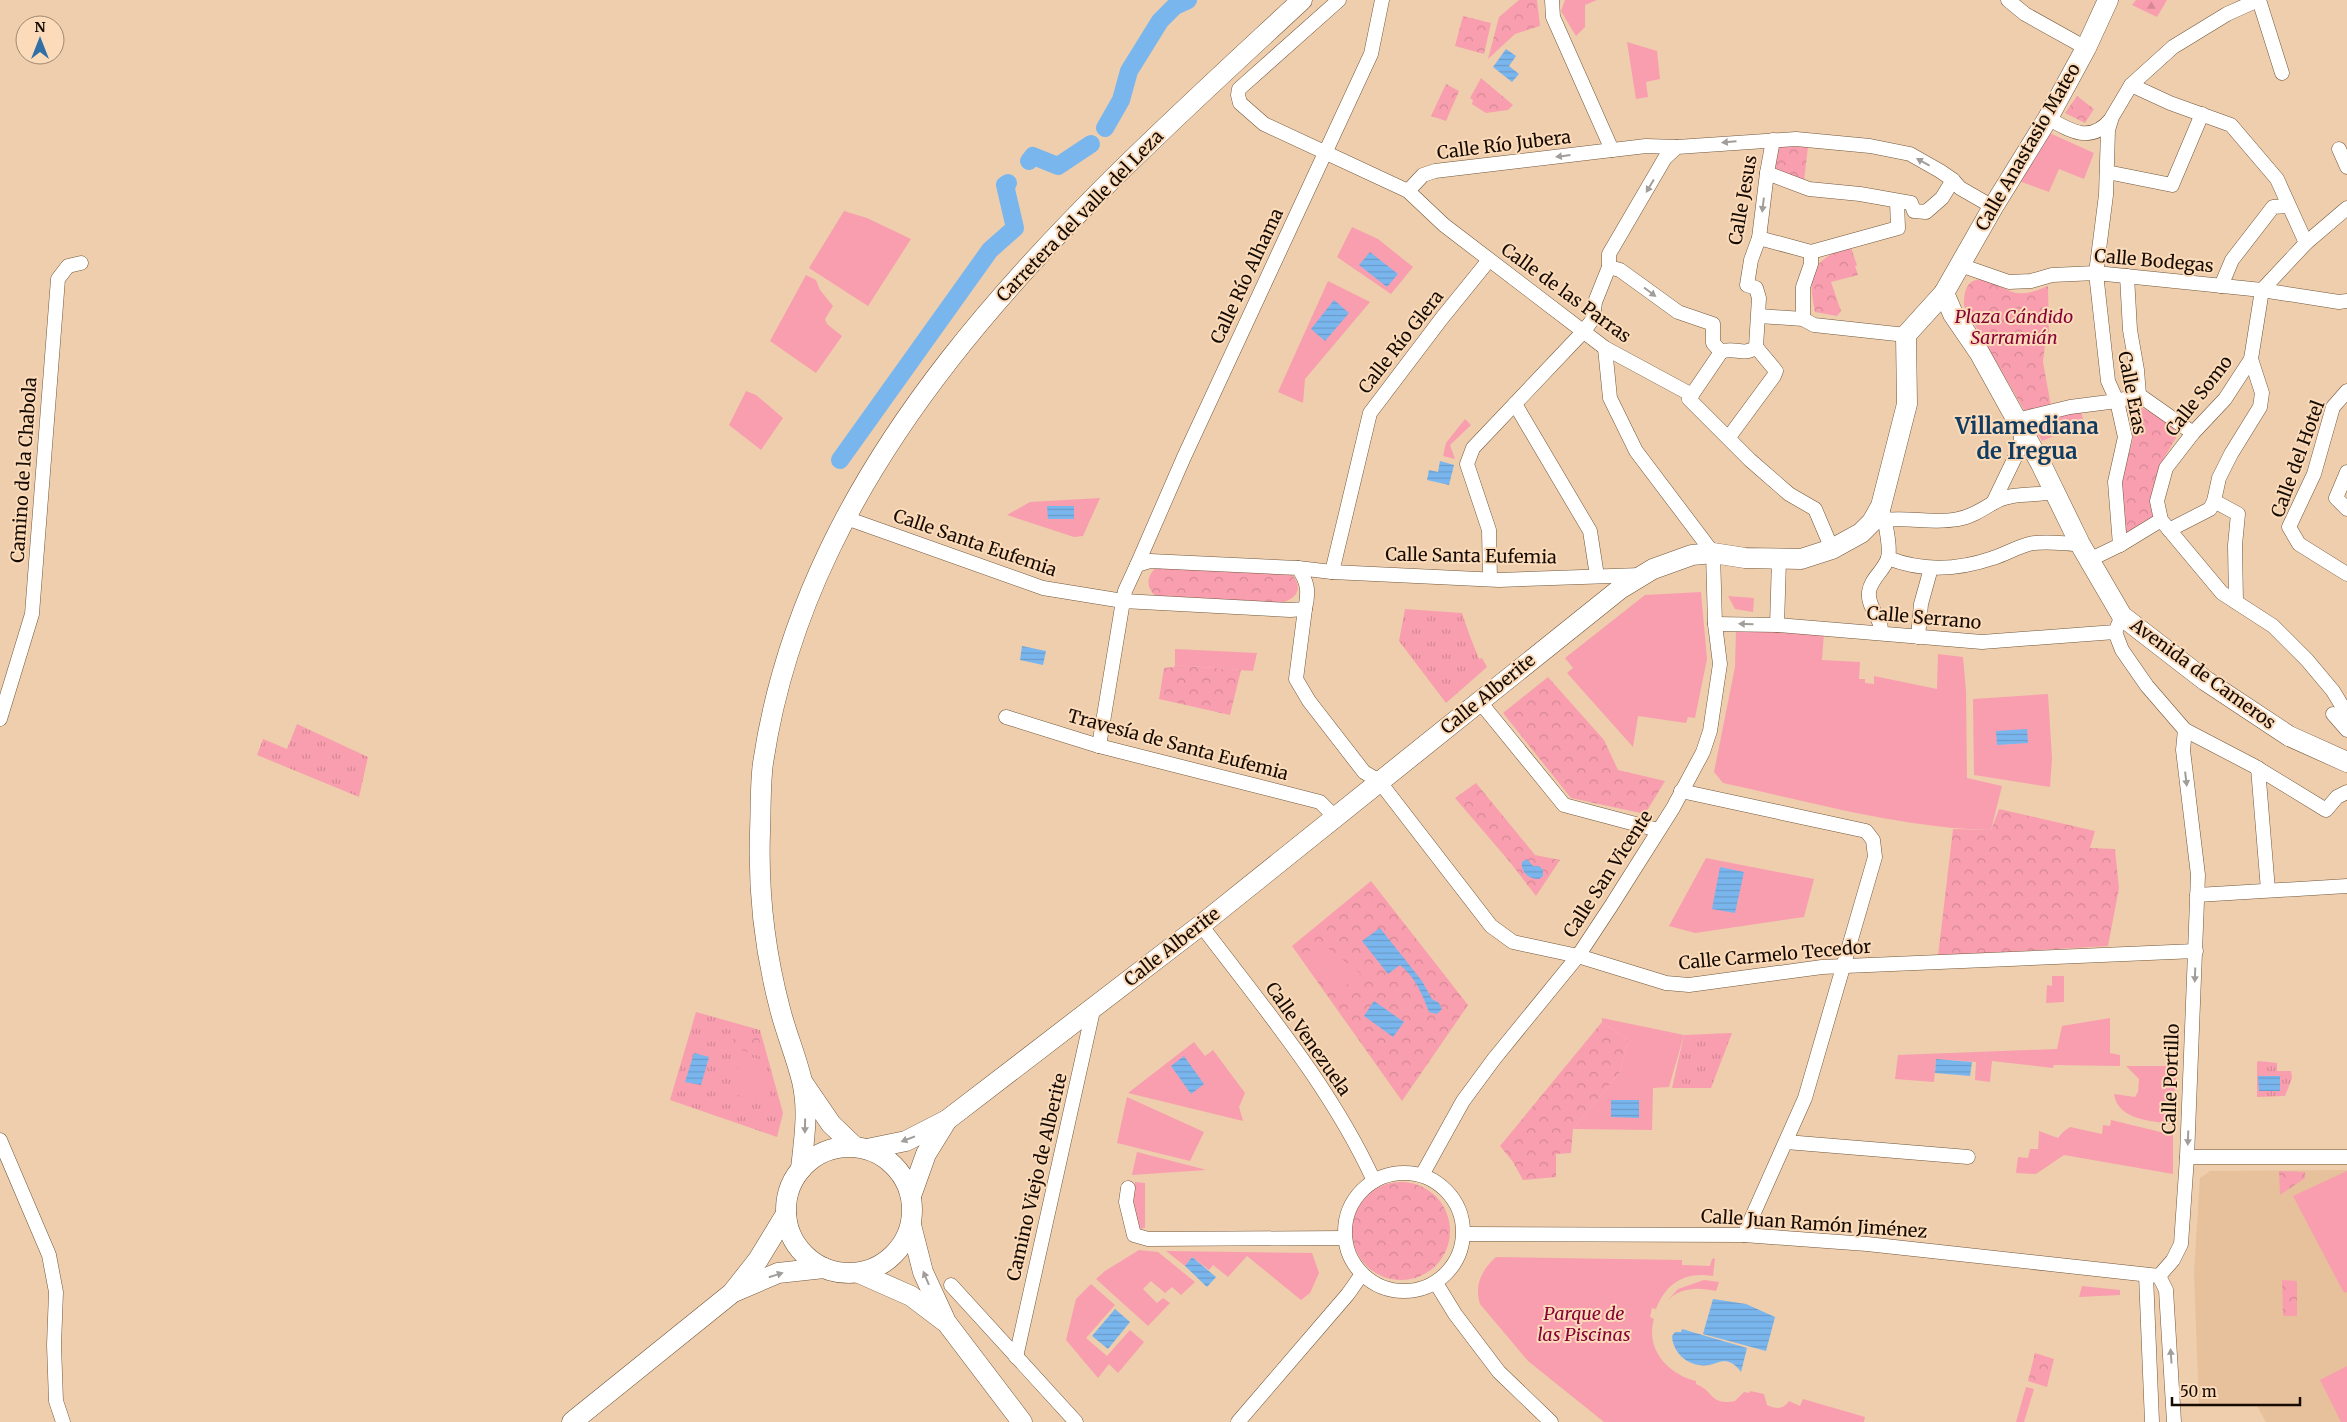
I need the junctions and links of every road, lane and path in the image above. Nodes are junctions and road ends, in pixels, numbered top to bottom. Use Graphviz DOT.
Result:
graph roads {
  1 [pos="1302,0"];
  2 [pos="1339,0"];
  3 [pos="1382,0"];
  4 [pos="1552,0"];
  5 [pos="2008,0"];
  6 [pos="2108,0"];
  7 [pos="2259,0"];
  8 [pos="2086,48"];
  9 [pos="2282,73"];
  10 [pos="2131,84"];
  11 [pos="2202,114"];
  12 [pos="2048,118"];
  13 [pos="2112,118"];
  14 [pos="1774,140"];
  15 [pos="1677,147"];
  16 [pos="2340,149"];
  17 [pos="1612,150"];
  18 [pos="1324,152"];
  19 [pos="2347,167"];
  20 [pos="2107,172"];
  21 [pos="1767,173"];
  22 [pos="1953,180"];
  23 [pos="1408,190"];
  24 [pos="1897,201"];
  25 [pos="2288,206"];
  26 [pos="1993,207"];
  27 [pos="2347,208"];
  28 [pos="1759,238"];
  29 [pos="2306,242"];
  30 [pos="1811,252"];
  31 [pos="1489,260"];
  32 [pos="81,263"];
  33 [pos="1960,265"];
  34 [pos="1609,267"];
  35 [pos="2096,273"];
  36 [pos="2127,276"];
  37 [pos="2221,286"];
  38 [pos="2262,290"];
  39 [pos="1944,292"];
  40 [pos="2347,300"];
  41 [pos="1758,316"];
  42 [pos="1803,319"];
  43 [pos="1583,332"];
  44 [pos="1906,335"];
  45 [pos="1756,347"];
  46 [pos="1605,348"];
  47 [pos="1721,352"];
  48 [pos="2251,359"];
  49 [pos="2347,390"];
  50 [pos="2139,394"];
  51 [pos="1692,395"];
  52 [pos="2117,401"];
  53 [pos="1515,404"];
  54 [pos="2019,425"];
  55 [pos="2193,433"];
  56 [pos="1730,437"];
  57 [pos="2347,472"];
  58 [pos="2054,492"];
  59 [pos="2214,501"];
  60 [pos="1993,503"];
  61 [pos="2347,509"];
  62 [pos="1883,513"];
  63 [pos="846,518"];
  64 [pos="2165,525"];
  65 [pos="2120,544"];
  66 [pos="1832,549"];
  67 [pos="2085,552"];
  68 [pos="1713,553"];
  69 [pos="1888,558"];
  70 [pos="1779,560"];
  71 [pos="1298,568"];
  72 [pos="1931,568"];
  73 [pos="1327,571"];
  74 [pos="1133,572"];
  75 [pos="2347,574"];
  76 [pos="1644,575"];
  77 [pos="1597,576"];
  78 [pos="1490,580"];
  79 [pos="1308,591"];
  80 [pos="1123,601"];
  81 [pos="2236,602"];
  82 [pos="1156,603"];
  83 [pos="1305,609"];
  84 [pos="1715,624"];
  85 [pos="2118,624"];
  86 [pos="1777,625"];
  87 [pos="1881,632"];
  88 [pos="1918,637"];
  89 [pos="1480,702"];
  90 [pos="2342,709"];
  91 [pos="1006,717"];
  92 [pos="0,719"];
  93 [pos="2184,730"];
  94 [pos="2347,730"];
  95 [pos="1100,746"];
  96 [pos="2347,762"];
  97 [pos="2258,768"];
  98 [pos="1379,781"];
  99 [pos="1681,791"];
  100 [pos="2347,792"];
  101 [pos="1335,817"];
  102 [pos="1658,830"];
  103 [pos="2347,886"];
  104 [pos="2268,890"];
  105 [pos="2197,895"];
  106 [pos="1201,925"];
  107 [pos="2196,951"];
  108 [pos="1578,956"];
  109 [pos="1845,967"];
  110 [pos="1094,1006"];
  111 [pos="803,1084"];
  112 [pos="948,1120"];
  113 [pos="0,1140"];
  114 [pos="1786,1142"];
  115 [pos="861,1148"];
  116 [pos="1968,1157"];
  117 [pos="2187,1157"];
  118 [pos="2347,1157"];
  119 [pos="801,1169"];
  120 [pos="1422,1175"];
  121 [pos="1374,1181"];
  122 [pos="1128,1188"];
  123 [pos="911,1196"];
  124 [pos="786,1214"];
  125 [pos="911,1225"];
  126 [pos="1464,1234"];
  127 [pos="1744,1236"];
  128 [pos="1345,1238"];
  129 [pos="824,1268"];
  130 [pos="859,1273"];
  131 [pos="1362,1274"];
  132 [pos="2153,1275"];
  133 [pos="1436,1283"];
  134 [pos="951,1286"];
  135 [pos="732,1293"];
  136 [pos="946,1322"];
  137 [pos="1016,1357"];
  138 [pos="63,1422"];
  139 [pos="572,1422"];
  140 [pos="1022,1422"];
  141 [pos="1076,1422"];
  142 [pos="1238,1422"];
  143 [pos="1551,1422"];
  144 [pos="2152,1422"];
  145 [pos="2174,1422"];
  1 -- 63 [label="main road, Carretera del valle del Leza"];
  2 -- 18 [label="street, Calle de las Parras"];
  3 -- 18 [label="street, Calle Río Alhama"];
  4 -- 17 [label="street"];
  5 -- 8 [label="street"];
  6 -- 8 [label="main road, Calle Anastasio Mateo"];
  7 -- 9 [label="street"];
  7 -- 10 [label="street"];
  8 -- 12 [label="main road, Calle Anastasio Mateo"];
  10 -- 11 [label="street"];
  10 -- 13 [label="street"];
  11 -- 20 [label="street"];
  11 -- 25 [label="street"];
  12 -- 13 [label="street"];
  12 -- 26 [label="main road, Calle Anastasio Mateo"];
  13 -- 20 [label="street, Calle Eras"];
  14 -- 15 [label="street, Calle Río Jubera, one-way"];
  14 -- 21 [label="street, Calle Jesus"];
  22 -- 14 [label="street, Calle Río Jubera, one-way"];
  15 -- 17 [label="street, Calle Río Jubera"];
  15 -- 34 [label="street, one-way"];
  16 -- 19 [label="street"];
  17 -- 23 [label="street, Calle Río Jubera, one-way"];
  18 -- 23 [label="street, Calle de las Parras"];
  18 -- 74 [label="street, Calle Río Alhama"];
  20 -- 35 [label="street, Calle Eras"];
  21 -- 24 [label="street"];
  21 -- 28 [label="street, Calle Jesus, one-way"];
  22 -- 24 [label="street"];
  22 -- 26 [label="street, Calle Río Jubera"];
  23 -- 31 [label="street, Calle de las Parras"];
  24 -- 30 [label="street"];
  25 -- 29 [label="street"];
  25 -- 37 [label="street"];
  26 -- 33 [label="main road, Calle Anastasio Mateo"];
  27 -- 29 [label="street"];
  28 -- 30 [label="street"];
  28 -- 41 [label="street, Calle Jesus"];
  29 -- 38 [label="street"];
  30 -- 42 [label="street"];
  31 -- 43 [label="street, Calle de las Parras"];
  31 -- 73 [label="street, Calle Río Glera"];
  32 -- 92 [label="street, Camino de la Chabola"];
  33 -- 35 [label="street, Calle Bodegas"];
  33 -- 39 [label="main road, Calle Anastasio Mateo"];
  34 -- 43 [label="street"];
  34 -- 47 [label="street, one-way"];
  35 -- 36 [label="street, Calle Bodegas"];
  35 -- 52 [label="street, Calle Eras"];
  36 -- 37 [label="street, Calle Bodegas"];
  36 -- 50 [label="street"];
  37 -- 38 [label="street, Calle Bodegas"];
  38 -- 40 [label="street, Calle Bodegas"];
  38 -- 48 [label="street, Calle Somo"];
  39 -- 44 [label="main road"];
  39 -- 54 [label="main road, Avenida de Cameros"];
  41 -- 42 [label="street"];
  41 -- 45 [label="street, Calle Jesus"];
  42 -- 44 [label="street"];
  43 -- 46 [label="street, Calle de las Parras"];
  43 -- 53 [label="street"];
  44 -- 62 [label="main road, Calle Alberite"];
  45 -- 47 [label="street"];
  45 -- 56 [label="street"];
  46 -- 51 [label="street, Calle de las Parras"];
  46 -- 68 [label="street"];
  47 -- 51 [label="street"];
  48 -- 55 [label="street, Calle Somo"];
  48 -- 59 [label="street"];
  49 -- 75 [label="street, Calle del Hotel"];
  50 -- 52 [label="street"];
  50 -- 55 [label="street"];
  51 -- 56 [label="street, Calle de las Parras"];
  52 -- 54 [label="street"];
  52 -- 65 [label="street, Calle Eras"];
  53 -- 77 [label="street"];
  53 -- 78 [label="street"];
  54 -- 58 [label="main road, Avenida de Cameros"];
  54 -- 60 [label="street"];
  55 -- 64 [label="street, Calle Somo"];
  56 -- 66 [label="street, Calle de las Parras"];
  57 -- 61 [label="street"];
  58 -- 60 [label="street"];
  58 -- 67 [label="main road, Avenida de Cameros"];
  59 -- 64 [label="street"];
  59 -- 81 [label="street"];
  60 -- 62 [label="street"];
  62 -- 66 [label="main road, Calle Alberite"];
  62 -- 69 [label="street"];
  63 -- 80 [label="street, Calle Santa Eufemia"];
  63 -- 111 [label="main road, Carretera del valle del Leza"];
  64 -- 65 [label="street"];
  64 -- 81 [label="street"];
  65 -- 67 [label="street"];
  66 -- 70 [label="main road, Calle Alberite"];
  67 -- 72 [label="street"];
  67 -- 85 [label="main road, Avenida de Cameros"];
  68 -- 70 [label="main road, Calle Alberite"];
  68 -- 76 [label="main road, Calle Alberite"];
  68 -- 84 [label="street, Calle San Vicente"];
  69 -- 72 [label="street"];
  69 -- 87 [label="street"];
  70 -- 86 [label="street"];
  71 -- 73 [label="street, Calle Santa Eufemia"];
  71 -- 74 [label="street, Calle Santa Eufemia"];
  71 -- 79 [label="street"];
  72 -- 88 [label="street"];
  73 -- 78 [label="street, Calle Santa Eufemia"];
  73 -- 79 [label="street, Calle Río Glera"];
  74 -- 80 [label="street"];
  74 -- 82 [label="street"];
  76 -- 77 [label="street, Calle Santa Eufemia"];
  76 -- 89 [label="main road, Calle Alberite"];
  77 -- 78 [label="street, Calle Santa Eufemia"];
  79 -- 83 [label="street"];
  80 -- 82 [label="street, Calle Santa Eufemia"];
  80 -- 95 [label="street"];
  81 -- 90 [label="street"];
  82 -- 83 [label="street, Calle Santa Eufemia"];
  83 -- 98 [label="street, Calle Carmelo Tecedor"];
  86 -- 84 [label="street, Calle Serrano, one-way"];
  84 -- 99 [label="street, Calle San Vicente"];
  85 -- 88 [label="street, Calle Serrano"];
  85 -- 93 [label="street"];
  85 -- 96 [label="main road, Avenida de Cameros"];
  86 -- 87 [label="street, Calle Serrano"];
  87 -- 88 [label="street, Calle Serrano"];
  89 -- 98 [label="main road, Calle Alberite"];
  89 -- 102 [label="street"];
  90 -- 94 [label="street"];
  91 -- 95 [label="street, Travesía de Santa Eufemia"];
  93 -- 97 [label="street"];
  93 -- 105 [label="street, Calle Portillo, one-way"];
  95 -- 101 [label="street, Travesía de Santa Eufemia"];
  97 -- 100 [label="street"];
  97 -- 104 [label="street"];
  98 -- 101 [label="main road, Calle Alberite"];
  98 -- 108 [label="street, Calle Carmelo Tecedor"];
  99 -- 102 [label="street, Calle San Vicente"];
  99 -- 109 [label="street"];
  101 -- 106 [label="main road, Calle Alberite"];
  102 -- 108 [label="street, Calle San Vicente"];
  103 -- 104 [label="street"];
  104 -- 105 [label="street"];
  105 -- 107 [label="street, Calle Portillo"];
  106 -- 110 [label="main road, Calle Alberite"];
  106 -- 121 [label="street, Calle Venezuela"];
  107 -- 109 [label="street, Calle Carmelo Tecedor"];
  107 -- 117 [label="street, Calle Portillo, one-way"];
  108 -- 109 [label="street, Calle Carmelo Tecedor"];
  108 -- 120 [label="street, Calle San Vicente"];
  109 -- 114 [label="street"];
  110 -- 112 [label="main road, Calle Alberite"];
  110 -- 137 [label="street, Camino Viejo de Alberite"];
  111 -- 115 [label="main road, Carretera del valle del Leza"];
  111 -- 119 [label="main road, Carretera del valle del Leza, one-way"];
  112 -- 115 [label="main road, Calle Alberite, one-way"];
  112 -- 123 [label="main road, Calle Alberite"];
  113 -- 138 [label="street"];
  114 -- 116 [label="street"];
  114 -- 127 [label="street"];
  115 -- 119 [label="main road"];
  115 -- 123 [label="main road"];
  117 -- 118 [label="street"];
  117 -- 132 [label="street, Calle Portillo"];
  119 -- 124 [label="main road"];
  120 -- 121 [label="street"];
  120 -- 126 [label="street"];
  121 -- 128 [label="street"];
  122 -- 128 [label="street"];
  123 -- 125 [label="main road"];
  124 -- 129 [label="main road"];
  124 -- 135 [label="main road"];
  125 -- 130 [label="main road"];
  136 -- 125 [label="main road, one-way"];
  126 -- 127 [label="street, Calle Juan Ramón Jiménez"];
  126 -- 133 [label="street"];
  127 -- 132 [label="street, Calle Juan Ramón Jiménez"];
  128 -- 131 [label="street"];
  129 -- 130 [label="main road"];
  135 -- 129 [label="main road, one-way"];
  130 -- 136 [label="main road"];
  131 -- 133 [label="street"];
  131 -- 142 [label="street"];
  132 -- 144 [label="street"];
  145 -- 132 [label="street, one-way"];
  133 -- 143 [label="street"];
  134 -- 137 [label="street"];
  135 -- 139 [label="main road"];
  136 -- 140 [label="main road"];
  137 -- 141 [label="street"];
}
